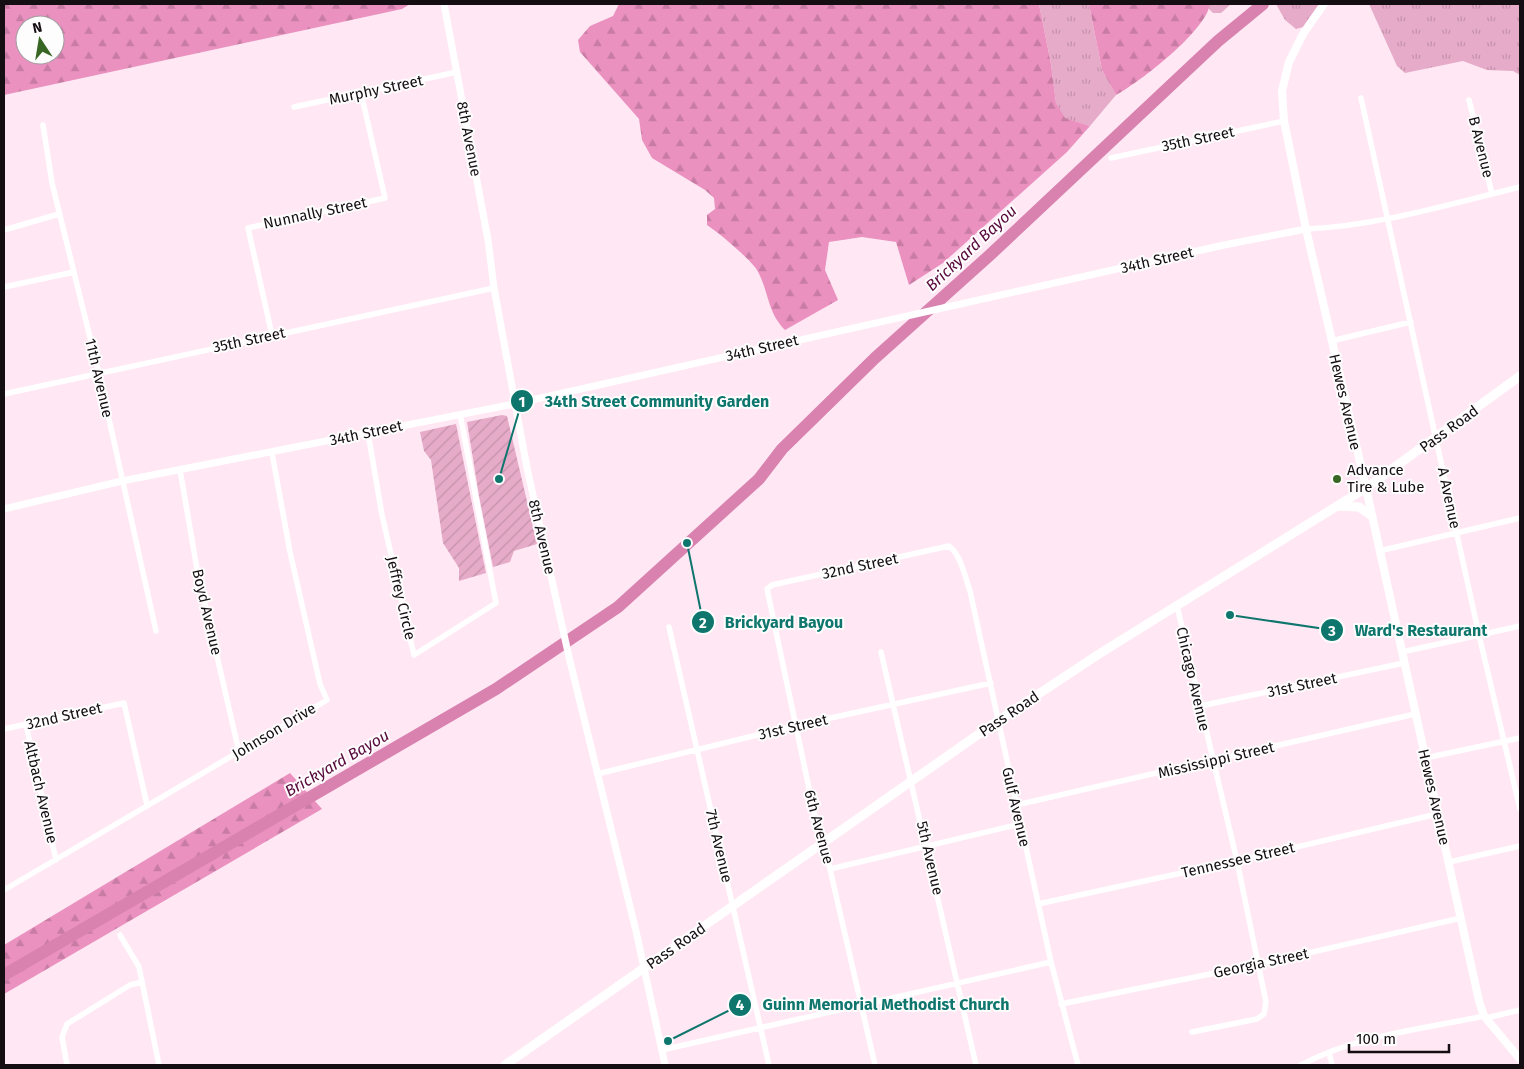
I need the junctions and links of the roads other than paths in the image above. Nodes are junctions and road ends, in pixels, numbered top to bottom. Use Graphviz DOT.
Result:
graph roads {
  1 [pos="444,4"];
  2 [pos="1324,4"];
  3 [pos="457,72"];
  4 [pos="361,93"];
  5 [pos="1361,98"];
  6 [pos="1469,100"];
  7 [pos="294,107"];
  8 [pos="1284,121"];
  9 [pos="43,125"];
  10 [pos="1111,158"];
  11 [pos="1520,187"];
  12 [pos="1492,194"];
  13 [pos="59,214"];
  14 [pos="1387,219"];
  15 [pos="1306,229"];
  16 [pos="4,230"];
  17 [pos="74,272"];
  18 [pos="4,287"];
  19 [pos="494,288"];
  20 [pos="1411,322"];
  21 [pos="272,335"];
  22 [pos="1331,341"];
  23 [pos="99,374"];
  24 [pos="1520,376"];
  25 [pos="4,394"];
  26 [pos="514,404"];
  27 [pos="460,414"];
  28 [pos="368,433"];
  29 [pos="1436,438"];
  30 [pos="272,453"];
  31 [pos="180,470"];
  32 [pos="122,482"];
  33 [pos="1366,488"];
  34 [pos="1337,506"];
  35 [pos="4,509"];
  36 [pos="1372,516"];
  37 [pos="1520,518"];
  38 [pos="1457,532"];
  39 [pos="953,549"];
  40 [pos="1379,551"];
  41 [pos="767,589"];
  42 [pos="1177,606"];
  43 [pos="1520,626"];
  44 [pos="669,627"];
  45 [pos="156,631"];
  46 [pos="1480,635"];
  47 [pos="881,652"];
  48 [pos="1402,652"];
  49 [pos="1404,663"];
  50 [pos="991,683"];
  51 [pos="894,705"];
  52 [pos="1200,706"];
  53 [pos="1415,714"];
  54 [pos="999,720"];
  55 [pos="26,725"];
  56 [pos="794,726"];
  57 [pos="4,729"];
  58 [pos="1520,738"];
  59 [pos="1505,741"];
  60 [pos="698,750"];
  61 [pos="239,752"];
  62 [pos="1425,758"];
  63 [pos="1212,762"];
  64 [pos="597,774"];
  65 [pos="913,781"];
  66 [pos="147,805"];
  67 [pos="1016,805"];
  68 [pos="1520,809"];
  69 [pos="1437,814"];
  70 [pos="1020,824"];
  71 [pos="822,844"];
  72 [pos="926,845"];
  73 [pos="1520,846"];
  74 [pos="56,860"];
  75 [pos="1237,861"];
  76 [pos="1449,862"];
  77 [pos="830,869"];
  78 [pos="4,890"];
  79 [pos="1038,904"];
  80 [pos="733,906"];
  81 [pos="1461,918"];
  82 [pos="120,935"];
  83 [pos="1051,962"];
  84 [pos="1260,964"];
  85 [pos="644,968"];
  86 [pos="142,982"];
  87 [pos="958,982"];
  88 [pos="860,1004"];
  89 [pos="1061,1004"];
  90 [pos="1520,1010"];
  91 [pos="1485,1017"];
  92 [pos="760,1026"];
  93 [pos="1192,1032"];
  94 [pos="662,1050"];
  95 [pos="1329,1052"];
  96 [pos="1520,1059"];
  97 [pos="509,1064"];
  98 [pos="67,1065"];
  99 [pos="159,1065"];
  100 [pos="665,1065"];
  101 [pos="769,1065"];
  102 [pos="875,1065"];
  103 [pos="976,1065"];
  104 [pos="1078,1065"];
  105 [pos="1301,1065"];
  106 [pos="1332,1065"];
  1 -- 3 [label="street, 8th Avenue"];
  2 -- 8 [label="main road, Hewes Avenue"];
  3 -- 4 [label="street, Murphy Street"];
  3 -- 19 [label="street, 8th Avenue"];
  4 -- 7 [label="street, Murphy Street"];
  4 -- 21 [label="street, Nunnally Street"];
  5 -- 14 [label="street, A Avenue"];
  6 -- 12 [label="street, B Avenue"];
  8 -- 10 [label="street, 35th Street"];
  8 -- 15 [label="main road, Hewes Avenue"];
  9 -- 13 [label="street, 11th Avenue"];
  11 -- 12 [label="street, 34th Street"];
  12 -- 14 [label="street, 34th Street"];
  13 -- 16 [label="street"];
  13 -- 17 [label="street, 11th Avenue"];
  14 -- 15 [label="street, 34th Street"];
  14 -- 20 [label="street, A Avenue"];
  15 -- 22 [label="main road, Hewes Avenue"];
  15 -- 26 [label="street, 34th Street"];
  17 -- 18 [label="street"];
  17 -- 23 [label="street, 11th Avenue"];
  19 -- 21 [label="street, 35th Street"];
  19 -- 26 [label="street, 8th Avenue"];
  20 -- 22 [label="street"];
  20 -- 29 [label="street, A Avenue"];
  21 -- 23 [label="street, 35th Street"];
  22 -- 33 [label="main road, Hewes Avenue"];
  23 -- 25 [label="street, 35th Street"];
  23 -- 32 [label="street, 11th Avenue"];
  24 -- 29 [label="main road, Pass Road"];
  26 -- 27 [label="street, 34th Street"];
  26 -- 64 [label="street, 8th Avenue"];
  27 -- 28 [label="street, 34th Street"];
  27 -- 28 [label="street, Jeffrey Circle"];
  28 -- 30 [label="street, 34th Street"];
  29 -- 33 [label="main road, Pass Road"];
  29 -- 38 [label="street, A Avenue"];
  30 -- 31 [label="street, 34th Street"];
  30 -- 61 [label="street, Johnson Drive"];
  31 -- 32 [label="street, 34th Street"];
  31 -- 61 [label="street, Boyd Avenue"];
  32 -- 35 [label="street, 34th Street"];
  32 -- 45 [label="street, 11th Avenue"];
  33 -- 34 [label="main road, Pass Road"];
  33 -- 36 [label="main road, Hewes Avenue"];
  34 -- 36 [label="main road"];
  34 -- 42 [label="main road, Pass Road"];
  36 -- 40 [label="main road, Hewes Avenue"];
  37 -- 38 [label="street"];
  38 -- 40 [label="street"];
  38 -- 46 [label="street, A Avenue"];
  39 -- 41 [label="street, 32nd Street"];
  39 -- 50 [label="street, Gulf Avenue"];
  40 -- 48 [label="main road, Hewes Avenue"];
  41 -- 56 [label="street, 6th Avenue"];
  42 -- 52 [label="street, Chicago Avenue"];
  42 -- 54 [label="main road, Pass Road"];
  43 -- 46 [label="street"];
  44 -- 60 [label="street, 7th Avenue"];
  46 -- 48 [label="street"];
  46 -- 59 [label="street, A Avenue"];
  47 -- 51 [label="street, 5th Avenue"];
  48 -- 49 [label="main road, Hewes Avenue"];
  49 -- 52 [label="street, 31st Street"];
  49 -- 53 [label="main road, Hewes Avenue"];
  50 -- 51 [label="street, 31st Street"];
  50 -- 54 [label="street, Gulf Avenue"];
  51 -- 56 [label="street, 31st Street"];
  51 -- 65 [label="street, 5th Avenue"];
  52 -- 63 [label="street, Chicago Avenue"];
  53 -- 62 [label="main road, Hewes Avenue"];
  53 -- 63 [label="street, Mississippi Street"];
  54 -- 65 [label="main road, Pass Road"];
  54 -- 67 [label="street, Gulf Avenue"];
  55 -- 57 [label="street, 32nd Street"];
  55 -- 66 [label="street, 32nd Street"];
  55 -- 74 [label="street, Altbach Avenue"];
  56 -- 60 [label="street, 31st Street"];
  56 -- 71 [label="street, 6th Avenue"];
  58 -- 59 [label="street"];
  59 -- 62 [label="street"];
  59 -- 68 [label="street, A Avenue"];
  60 -- 64 [label="street, 31st Street"];
  60 -- 80 [label="street, 7th Avenue"];
  61 -- 66 [label="street, Johnson Drive"];
  62 -- 69 [label="main road, Hewes Avenue"];
  63 -- 67 [label="street, Mississippi Street"];
  63 -- 75 [label="street, Chicago Avenue"];
  64 -- 85 [label="street, 8th Avenue"];
  65 -- 71 [label="main road, Pass Road"];
  65 -- 72 [label="street, 5th Avenue"];
  66 -- 74 [label="street, Johnson Drive"];
  67 -- 70 [label="street, Gulf Avenue"];
  69 -- 75 [label="street, Tennessee Street"];
  69 -- 76 [label="main road, Hewes Avenue"];
  70 -- 72 [label="street"];
  70 -- 79 [label="street, Gulf Avenue"];
  71 -- 77 [label="street, 6th Avenue"];
  71 -- 80 [label="main road, Pass Road"];
  72 -- 77 [label="street"];
  72 -- 87 [label="street, 5th Avenue"];
  73 -- 76 [label="street"];
  74 -- 78 [label="street, Johnson Drive"];
  75 -- 79 [label="street, Tennessee Street"];
  75 -- 84 [label="street, Chicago Avenue"];
  76 -- 81 [label="main road, Hewes Avenue"];
  77 -- 88 [label="street, 6th Avenue"];
  79 -- 83 [label="street, Gulf Avenue"];
  80 -- 85 [label="main road, Pass Road"];
  80 -- 92 [label="street, 7th Avenue"];
  81 -- 84 [label="street, Georgia Street"];
  81 -- 91 [label="main road, Hewes Avenue"];
  82 -- 86 [label="street"];
  83 -- 87 [label="street"];
  83 -- 89 [label="street, Gulf Avenue"];
  84 -- 89 [label="street, Georgia Street"];
  84 -- 93 [label="street, Chicago Avenue"];
  85 -- 94 [label="street, 8th Avenue"];
  85 -- 97 [label="main road, Pass Road"];
  86 -- 98 [label="street"];
  86 -- 99 [label="street"];
  87 -- 88 [label="street"];
  87 -- 103 [label="street, 5th Avenue"];
  88 -- 92 [label="street"];
  88 -- 102 [label="street, 6th Avenue"];
  89 -- 104 [label="street, Gulf Avenue"];
  90 -- 91 [label="street"];
  91 -- 95 [label="street"];
  91 -- 96 [label="main road, Hewes Avenue"];
  92 -- 94 [label="street"];
  92 -- 101 [label="street, 7th Avenue"];
  94 -- 100 [label="street, 8th Avenue"];
  95 -- 105 [label="street"];
  95 -- 106 [label="street"];
}
